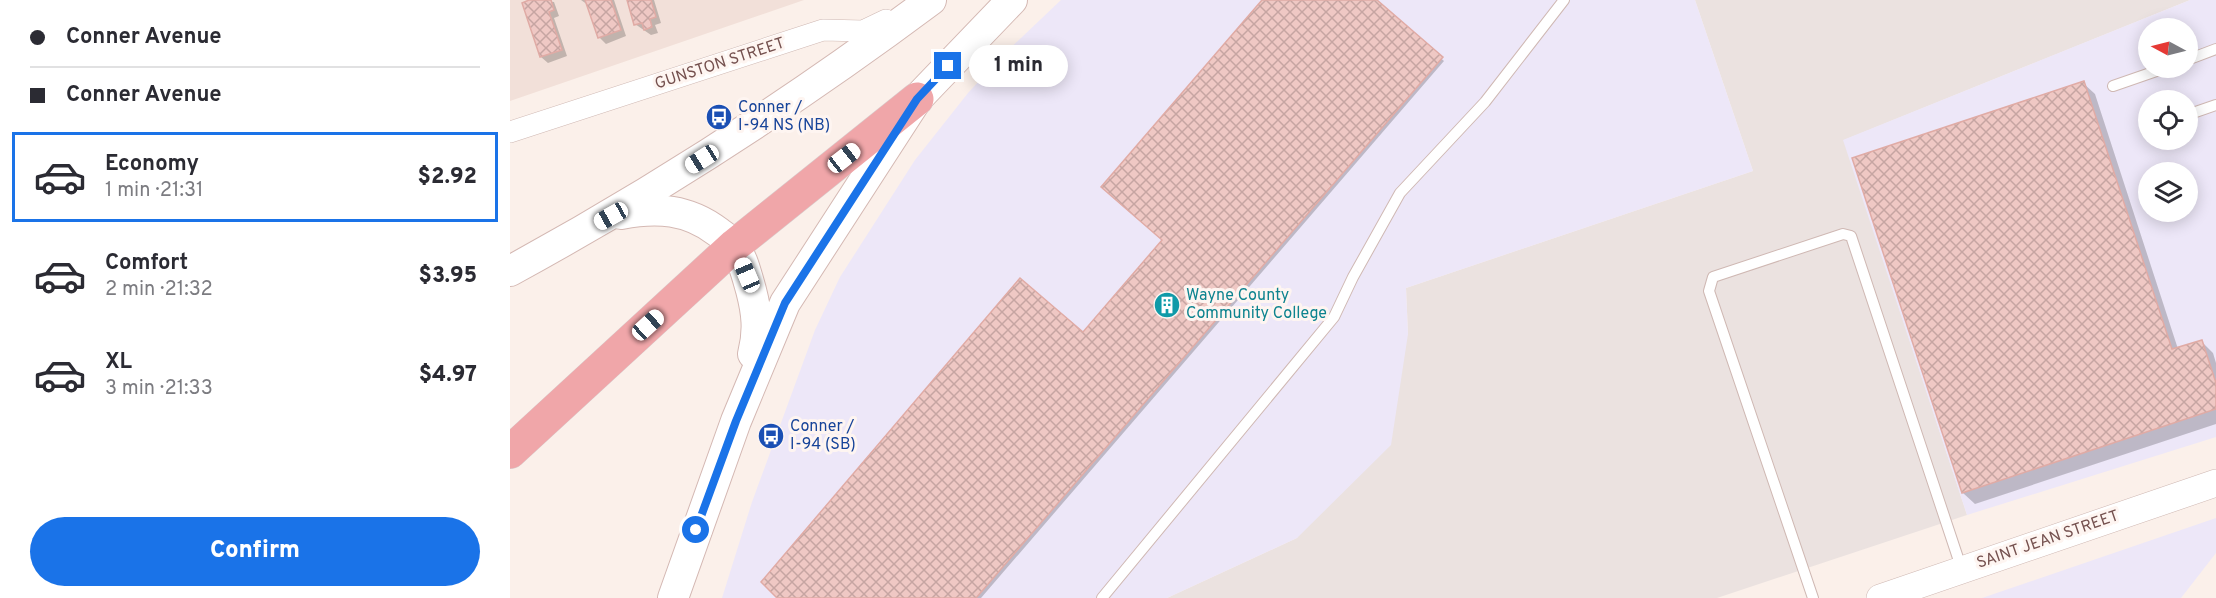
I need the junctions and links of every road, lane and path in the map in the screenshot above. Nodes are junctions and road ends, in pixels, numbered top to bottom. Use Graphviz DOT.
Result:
graph roads {
  1 [pos="929,0"];
  2 [pos="1012,0"];
  3 [pos="1564,0"];
  4 [pos="2216,49"];
  5 [pos="2198,56"];
  6 [pos="2138,77"];
  7 [pos="2113,86"];
  8 [pos="917,99"];
  9 [pos="2216,105"];
  10 [pos="2198,111"];
  11 [pos="510,132"];
  12 [pos="611,216"];
  13 [pos="735,245"];
  14 [pos="510,269"];
  15 [pos="736,421"];
  16 [pos="510,452"];
  17 [pos="2216,483"];
  18 [pos="1962,570"];
  19 [pos="673,598"];
  20 [pos="1102,598"];
  21 [pos="1814,598"];
  22 [pos="1880,598"];
  1 -- 11 [label="street, GUNSTON STREET"];
  1 -- 12 [label="main road"];
  2 -- 8 [label="main road"];
  3 -- 20 [label="lane"];
  4 -- 5 [label="lane"];
  6 -- 7 [label="lane"];
  8 -- 13 [label="highway"];
  8 -- 15 [label="main road"];
  9 -- 10 [label="lane"];
  12 -- 13 [label="main road"];
  12 -- 14 [label="main road"];
  13 -- 15 [label="main road"];
  13 -- 16 [label="highway"];
  15 -- 19 [label="main road"];
  17 -- 18 [label="street, SAINT JEAN STREET"];
  18 -- 21 [label="lane"];
  18 -- 22 [label="street, SAINT JEAN STREET"];
}
